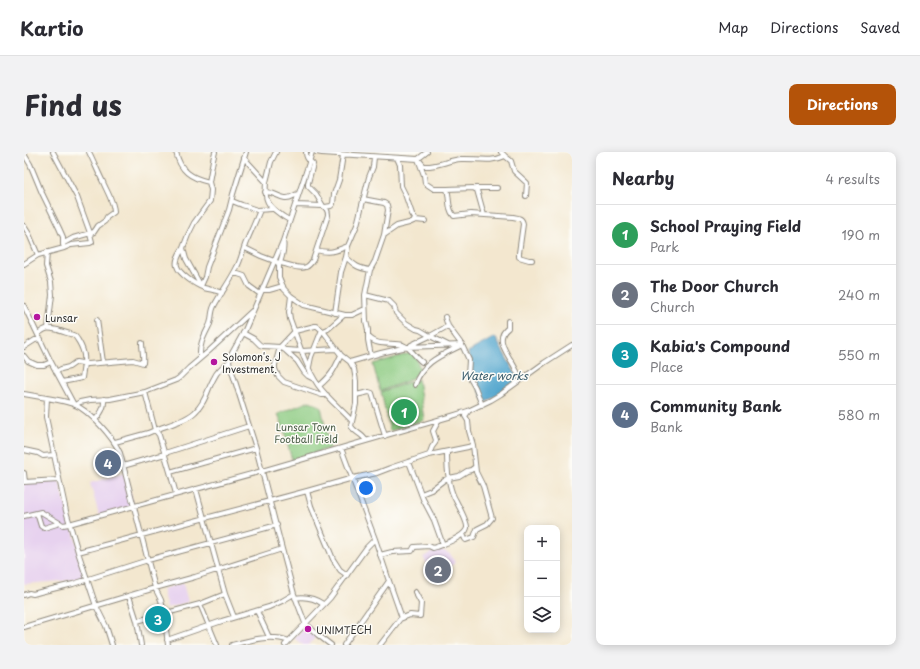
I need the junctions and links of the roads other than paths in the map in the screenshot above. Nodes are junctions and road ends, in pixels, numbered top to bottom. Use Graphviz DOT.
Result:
graph roads {
  1 [pos="54,152"];
  2 [pos="89,152"];
  3 [pos="176,152"];
  4 [pos="215,152"];
  5 [pos="246,152"];
  6 [pos="276,152"];
  7 [pos="306,152"];
  8 [pos="312,152"];
  9 [pos="316,152"];
  10 [pos="427,152"];
  11 [pos="501,152"];
  12 [pos="24,154"];
  13 [pos="343,154"];
  14 [pos="385,154"];
  15 [pos="374,156"];
  16 [pos="505,156"];
  17 [pos="244,158"];
  18 [pos="397,158"];
  19 [pos="418,160"];
  20 [pos="310,161"];
  21 [pos="209,182"];
  22 [pos="266,182"];
  23 [pos="473,188"];
  24 [pos="497,188"];
  25 [pos="447,189"];
  26 [pos="265,192"];
  27 [pos="298,194"];
  28 [pos="526,196"];
  29 [pos="363,199"];
  30 [pos="232,201"];
  31 [pos="295,205"];
  32 [pos="324,207"];
  33 [pos="272,209"];
  34 [pos="260,210"];
  35 [pos="484,215"];
  36 [pos="290,220"];
  37 [pos="416,220"];
  38 [pos="425,221"];
  39 [pos="24,226"];
  40 [pos="90,234"];
  41 [pos="384,235"];
  42 [pos="64,242"];
  43 [pos="68,246"];
  44 [pos="348,246"];
  45 [pos="183,248"];
  46 [pos="245,248"];
  47 [pos="61,249"];
  48 [pos="317,250"];
  49 [pos="47,252"];
  50 [pos="38,255"];
  51 [pos="346,257"];
  52 [pos="532,260"];
  53 [pos="278,262"];
  54 [pos="24,264"];
  55 [pos="370,270"];
  56 [pos="234,274"];
  57 [pos="201,286"];
  58 [pos="283,286"];
  59 [pos="261,292"];
  60 [pos="222,293"];
  61 [pos="365,295"];
  62 [pos="291,296"];
  63 [pos="24,306"];
  64 [pos="254,309"];
  65 [pos="365,309"];
  66 [pos="335,313"];
  67 [pos="344,315"];
  68 [pos="445,317"];
  69 [pos="97,320"];
  70 [pos="508,321"];
  71 [pos="448,326"];
  72 [pos="48,328"];
  73 [pos="295,331"];
  74 [pos="323,331"];
  75 [pos="243,333"];
  76 [pos="38,334"];
  77 [pos="368,336"];
  78 [pos="430,336"];
  79 [pos="40,339"];
  80 [pos="142,343"];
  81 [pos="462,345"];
  82 [pos="572,345"];
  83 [pos="449,346"];
  84 [pos="24,347"];
  85 [pos="280,347"];
  86 [pos="407,347"];
  87 [pos="336,349"];
  88 [pos="285,350"];
  89 [pos="314,350"];
  90 [pos="302,351"];
  91 [pos="341,355"];
  92 [pos="24,356"];
  93 [pos="371,356"];
  94 [pos="200,358"];
  95 [pos="51,362"];
  96 [pos="103,362"];
  97 [pos="229,362"];
  98 [pos="350,362"];
  99 [pos="422,362"];
  100 [pos="84,364"];
  101 [pos="309,368"];
  102 [pos="56,372"];
  103 [pos="521,379"];
  104 [pos="315,380"];
  105 [pos="62,382"];
  106 [pos="415,385"];
  107 [pos="319,386"];
  108 [pos="145,392"];
  109 [pos="24,394"];
  110 [pos="327,395"];
  111 [pos="356,395"];
  112 [pos="48,398"];
  113 [pos="104,399"];
  114 [pos="74,404"];
  115 [pos="482,405"];
  116 [pos="468,411"];
  117 [pos="95,420"];
  118 [pos="439,420"];
  119 [pos="352,421"];
  120 [pos="249,426"];
  121 [pos="155,430"];
  122 [pos="385,436"];
  123 [pos="366,441"];
  124 [pos="114,442"];
  125 [pos="473,445"];
  126 [pos="256,448"];
  127 [pos="341,448"];
  128 [pos="24,450"];
  129 [pos="447,452"];
  130 [pos="165,453"];
  131 [pos="53,455"];
  132 [pos="429,456"];
  133 [pos="409,462"];
  134 [pos="123,466"];
  135 [pos="475,467"];
  136 [pos="262,471"];
  137 [pos="170,472"];
  138 [pos="24,473"];
  139 [pos="353,478"];
  140 [pos="449,478"];
  141 [pos="59,480"];
  142 [pos="25,482"];
  143 [pos="196,489"];
  144 [pos="307,491"];
  145 [pos="176,494"];
  146 [pos="421,494"];
  147 [pos="270,501"];
  148 [pos="134,506"];
  149 [pos="37,513"];
  150 [pos="24,516"];
  151 [pos="205,518"];
  152 [pos="60,523"];
  153 [pos="69,524"];
  154 [pos="277,525"];
  155 [pos="463,534"];
  156 [pos="141,535"];
  157 [pos="375,539"];
  158 [pos="212,543"];
  159 [pos="442,545"];
  160 [pos="282,549"];
  161 [pos="78,552"];
  162 [pos="380,555"];
  163 [pos="148,560"];
  164 [pos="219,570"];
  165 [pos="347,575"];
  166 [pos="86,579"];
  167 [pos="389,581"];
  168 [pos="155,588"];
  169 [pos="415,592"];
  170 [pos="226,594"];
  171 [pos="24,595"];
  172 [pos="129,596"];
  173 [pos="295,596"];
  174 [pos="200,604"];
  175 [pos="323,604"];
  176 [pos="96,606"];
  177 [pos="257,611"];
  178 [pos="164,613"];
  179 [pos="234,617"];
  180 [pos="402,618"];
  181 [pos="137,621"];
  182 [pos="305,623"];
  183 [pos="209,626"];
  184 [pos="24,627"];
  185 [pos="269,637"];
  186 [pos="289,641"];
  187 [pos="168,642"];
  188 [pos="112,645"];
  189 [pos="141,645"];
  190 [pos="217,645"];
  191 [pos="232,645"];
  192 [pos="285,645"];
  193 [pos="331,645"];
  194 [pos="344,645"];
  195 [pos="380,645"];
  1 -- 40 [label="street"];
  2 -- 40 [label="street"];
  3 -- 21 [label="street"];
  4 -- 21 [label="street"];
  5 -- 17 [label="street"];
  6 -- 22 [label="street"];
  7 -- 20 [label="street"];
  8 -- 20 [label="street"];
  9 -- 13 [label="street"];
  10 -- 19 [label="street"];
  11 -- 16 [label="street"];
  12 -- 42 [label="street"];
  13 -- 15 [label="street"];
  13 -- 32 [label="street"];
  14 -- 15 [label="street"];
  14 -- 18 [label="street"];
  15 -- 29 [label="street"];
  16 -- 19 [label="street"];
  16 -- 28 [label="street"];
  17 -- 22 [label="street"];
  17 -- 30 [label="street"];
  18 -- 19 [label="street"];
  18 -- 37 [label="street"];
  19 -- 25 [label="street"];
  20 -- 27 [label="street"];
  20 -- 32 [label="street"];
  21 -- 45 [label="street"];
  22 -- 26 [label="street"];
  23 -- 24 [label="street"];
  23 -- 25 [label="street"];
  23 -- 35 [label="street"];
  25 -- 35 [label="street"];
  26 -- 27 [label="street"];
  26 -- 33 [label="street"];
  27 -- 31 [label="street"];
  29 -- 41 [label="street"];
  29 -- 44 [label="street"];
  30 -- 34 [label="street"];
  30 -- 57 [label="street"];
  31 -- 32 [label="street"];
  31 -- 36 [label="street"];
  32 -- 48 [label="street"];
  33 -- 34 [label="street"];
  33 -- 36 [label="street"];
  34 -- 46 [label="street"];
  35 -- 52 [label="street"];
  36 -- 53 [label="street"];
  37 -- 38 [label="street"];
  37 -- 41 [label="street"];
  39 -- 50 [label="street"];
  40 -- 42 [label="street"];
  40 -- 43 [label="street"];
  41 -- 55 [label="street"];
  42 -- 43 [label="street"];
  42 -- 47 [label="street"];
  43 -- 47 [label="street"];
  44 -- 48 [label="street"];
  44 -- 51 [label="street"];
  45 -- 57 [label="street"];
  45 -- 57 [label="street"];
  46 -- 53 [label="street"];
  46 -- 56 [label="street"];
  47 -- 49 [label="street"];
  48 -- 53 [label="street"];
  49 -- 50 [label="street"];
  49 -- 72 [label="street"];
  50 -- 54 [label="street"];
  51 -- 55 [label="street"];
  51 -- 66 [label="street"];
  53 -- 58 [label="street"];
  53 -- 59 [label="street"];
  55 -- 61 [label="street"];
  56 -- 59 [label="street"];
  56 -- 60 [label="street"];
  57 -- 60 [label="street"];
  58 -- 59 [label="street"];
  58 -- 62 [label="street"];
  59 -- 64 [label="street"];
  60 -- 94 [label="street"];
  61 -- 65 [label="street"];
  61 -- 78 [label="street"];
  62 -- 66 [label="street"];
  62 -- 73 [label="street"];
  63 -- 76 [label="street"];
  64 -- 75 [label="street"];
  64 -- 94 [label="street"];
  65 -- 67 [label="street"];
  65 -- 77 [label="street"];
  66 -- 67 [label="street"];
  67 -- 74 [label="street"];
  68 -- 71 [label="street"];
  69 -- 96 [label="street"];
  70 -- 103 [label="street"];
  71 -- 78 [label="street"];
  71 -- 81 [label="street"];
  72 -- 76 [label="street"];
  72 -- 100 [label="street"];
  73 -- 74 [label="street"];
  73 -- 85 [label="street"];
  73 -- 90 [label="street"];
  74 -- 87 [label="street"];
  74 -- 89 [label="street"];
  75 -- 85 [label="street"];
  75 -- 97 [label="street"];
  76 -- 79 [label="street"];
  77 -- 86 [label="street"];
  77 -- 93 [label="street"];
  78 -- 83 [label="street"];
  78 -- 86 [label="street"];
  79 -- 84 [label="street"];
  79 -- 95 [label="street"];
  80 -- 96 [label="street"];
  81 -- 83 [label="street"];
  81 -- 106 [label="street"];
  81 -- 115 [label="street"];
  82 -- 103 [label="street"];
  83 -- 86 [label="street"];
  85 -- 88 [label="street"];
  85 -- 110 [label="street"];
  86 -- 93 [label="street"];
  86 -- 99 [label="street"];
  87 -- 89 [label="street"];
  87 -- 91 [label="street"];
  88 -- 90 [label="street"];
  88 -- 104 [label="street"];
  89 -- 90 [label="street"];
  89 -- 101 [label="street"];
  90 -- 101 [label="street"];
  91 -- 98 [label="street"];
  91 -- 107 [label="street"];
  92 -- 95 [label="street"];
  93 -- 98 [label="street"];
  94 -- 108 [label="street"];
  95 -- 102 [label="street"];
  96 -- 100 [label="street"];
  97 -- 120 [label="street"];
  97 -- 121 [label="street"];
  98 -- 111 [label="street"];
  100 -- 102 [label="street"];
  100 -- 105 [label="street"];
  101 -- 104 [label="street"];
  102 -- 105 [label="street"];
  103 -- 115 [label="street"];
  104 -- 107 [label="street"];
  105 -- 114 [label="street"];
  107 -- 110 [label="street"];
  108 -- 113 [label="street"];
  108 -- 121 [label="street"];
  109 -- 112 [label="street"];
  110 -- 119 [label="street"];
  111 -- 119 [label="street"];
  111 -- 122 [label="street"];
  112 -- 114 [label="street"];
  112 -- 131 [label="street"];
  113 -- 114 [label="street"];
  113 -- 117 [label="street"];
  114 -- 117 [label="street"];
  115 -- 116 [label="street"];
  116 -- 118 [label="street"];
  116 -- 125 [label="street"];
  117 -- 124 [label="street"];
  118 -- 122 [label="street"];
  118 -- 132 [label="street"];
  119 -- 123 [label="street"];
  120 -- 126 [label="street"];
  120 -- 130 [label="street"];
  121 -- 124 [label="street"];
  121 -- 130 [label="street"];
  122 -- 123 [label="street"];
  123 -- 127 [label="street"];
  124 -- 134 [label="street"];
  125 -- 129 [label="street"];
  125 -- 135 [label="street"];
  126 -- 136 [label="street"];
  126 -- 137 [label="street"];
  127 -- 136 [label="street"];
  127 -- 139 [label="street"];
  128 -- 131 [label="street"];
  129 -- 132 [label="street"];
  129 -- 140 [label="street"];
  130 -- 134 [label="street"];
  130 -- 137 [label="street"];
  131 -- 141 [label="street"];
  132 -- 133 [label="street"];
  133 -- 139 [label="street"];
  133 -- 146 [label="street"];
  134 -- 148 [label="street"];
  135 -- 140 [label="street"];
  135 -- 155 [label="street"];
  136 -- 143 [label="street"];
  136 -- 147 [label="street"];
  137 -- 145 [label="street"];
  138 -- 142 [label="street"];
  139 -- 144 [label="street"];
  139 -- 157 [label="street"];
  140 -- 146 [label="street"];
  140 -- 155 [label="street"];
  141 -- 142 [label="street"];
  141 -- 153 [label="street"];
  143 -- 145 [label="street"];
  143 -- 151 [label="street"];
  144 -- 147 [label="street"];
  144 -- 165 [label="street"];
  145 -- 148 [label="street"];
  146 -- 159 [label="street"];
  147 -- 151 [label="street"];
  147 -- 154 [label="street"];
  148 -- 153 [label="street"];
  148 -- 156 [label="street"];
  149 -- 150 [label="street"];
  149 -- 152 [label="street"];
  149 -- 152 [label="street"];
  151 -- 156 [label="street"];
  151 -- 158 [label="street"];
  152 -- 153 [label="street"];
  153 -- 161 [label="street"];
  154 -- 158 [label="street"];
  154 -- 160 [label="street"];
  155 -- 159 [label="street"];
  156 -- 161 [label="street"];
  156 -- 163 [label="street"];
  157 -- 162 [label="street"];
  157 -- 165 [label="street"];
  158 -- 163 [label="street"];
  158 -- 164 [label="street"];
  159 -- 162 [label="street"];
  160 -- 164 [label="street"];
  160 -- 173 [label="street"];
  161 -- 166 [label="street"];
  162 -- 167 [label="street"];
  163 -- 166 [label="street"];
  163 -- 168 [label="street"];
  164 -- 168 [label="street"];
  164 -- 170 [label="street"];
  165 -- 175 [label="street"];
  166 -- 171 [label="street"];
  166 -- 176 [label="street"];
  167 -- 180 [label="street"];
  167 -- 194 [label="street"];
  168 -- 172 [label="street"];
  168 -- 178 [label="street"];
  169 -- 180 [label="street"];
  170 -- 174 [label="street"];
  170 -- 179 [label="street"];
  172 -- 176 [label="street"];
  172 -- 181 [label="street"];
  173 -- 175 [label="street"];
  173 -- 177 [label="street"];
  173 -- 182 [label="street"];
  174 -- 178 [label="street"];
  174 -- 183 [label="street"];
  175 -- 182 [label="street"];
  176 -- 184 [label="street"];
  176 -- 188 [label="street"];
  177 -- 179 [label="street"];
  177 -- 185 [label="street"];
  178 -- 181 [label="street"];
  178 -- 187 [label="street"];
  179 -- 183 [label="street"];
  180 -- 195 [label="street"];
  181 -- 189 [label="street"];
  182 -- 186 [label="street"];
  182 -- 193 [label="street"];
  183 -- 187 [label="street"];
  183 -- 190 [label="street"];
  185 -- 186 [label="street"];
  185 -- 191 [label="street"];
  186 -- 192 [label="street"];
}
